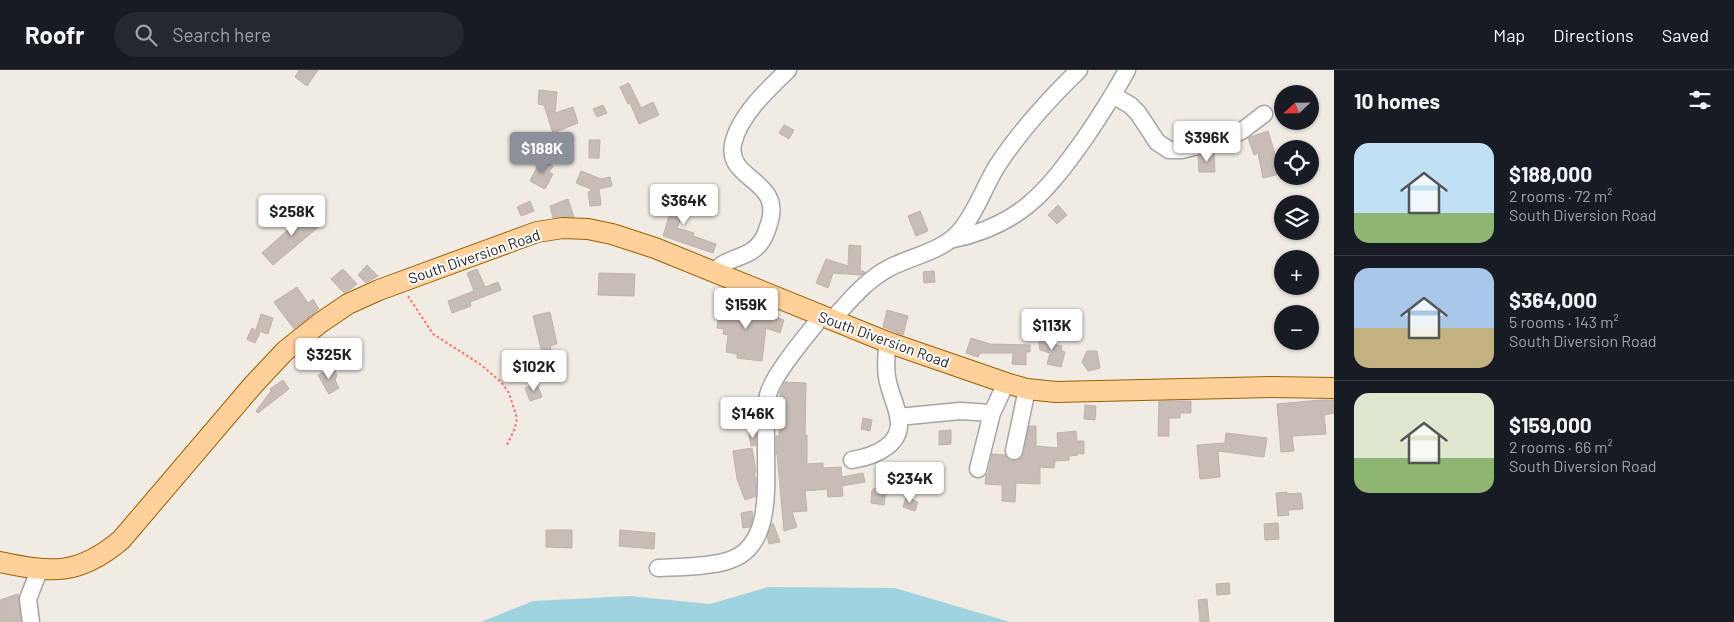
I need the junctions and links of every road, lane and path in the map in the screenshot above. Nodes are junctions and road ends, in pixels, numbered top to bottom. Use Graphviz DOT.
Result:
graph roads {
  1 [pos="788,70"];
  2 [pos="1079,70"];
  3 [pos="1127,70"];
  4 [pos="1114,96"];
  5 [pos="1264,114"];
  6 [pos="949,240"];
  7 [pos="714,273"];
  8 [pos="399,282"];
  9 [pos="827,318"];
  10 [pos="887,342"];
  11 [pos="1006,383"];
  12 [pos="1027,388"];
  13 [pos="1334,388"];
  14 [pos="992,413"];
  15 [pos="898,417"];
  16 [pos="506,447"];
  17 [pos="1014,451"];
  18 [pos="852,460"];
  19 [pos="978,469"];
  20 [pos="0,562"];
  21 [pos="40,568"];
  22 [pos="658,568"];
  23 [pos="31,622"];
  1 -- 7 [label="street"];
  2 -- 6 [label="street"];
  3 -- 4 [label="street"];
  4 -- 5 [label="street"];
  4 -- 6 [label="street"];
  6 -- 9 [label="street"];
  7 -- 8 [label="main road, South Diversion Road"];
  7 -- 9 [label="main road, South Diversion Road"];
  8 -- 16 [label="path"];
  8 -- 21 [label="main road, South Diversion Road"];
  9 -- 10 [label="main road, South Diversion Road"];
  9 -- 22 [label="street"];
  10 -- 11 [label="main road, South Diversion Road"];
  10 -- 15 [label="street"];
  11 -- 12 [label="main road, South Diversion Road"];
  11 -- 14 [label="street"];
  12 -- 13 [label="main road, South Diversion Road"];
  12 -- 17 [label="street"];
  14 -- 15 [label="street"];
  14 -- 19 [label="street"];
  15 -- 18 [label="street"];
  20 -- 21 [label="main road, South Diversion Road"];
  21 -- 23 [label="street"];
}
